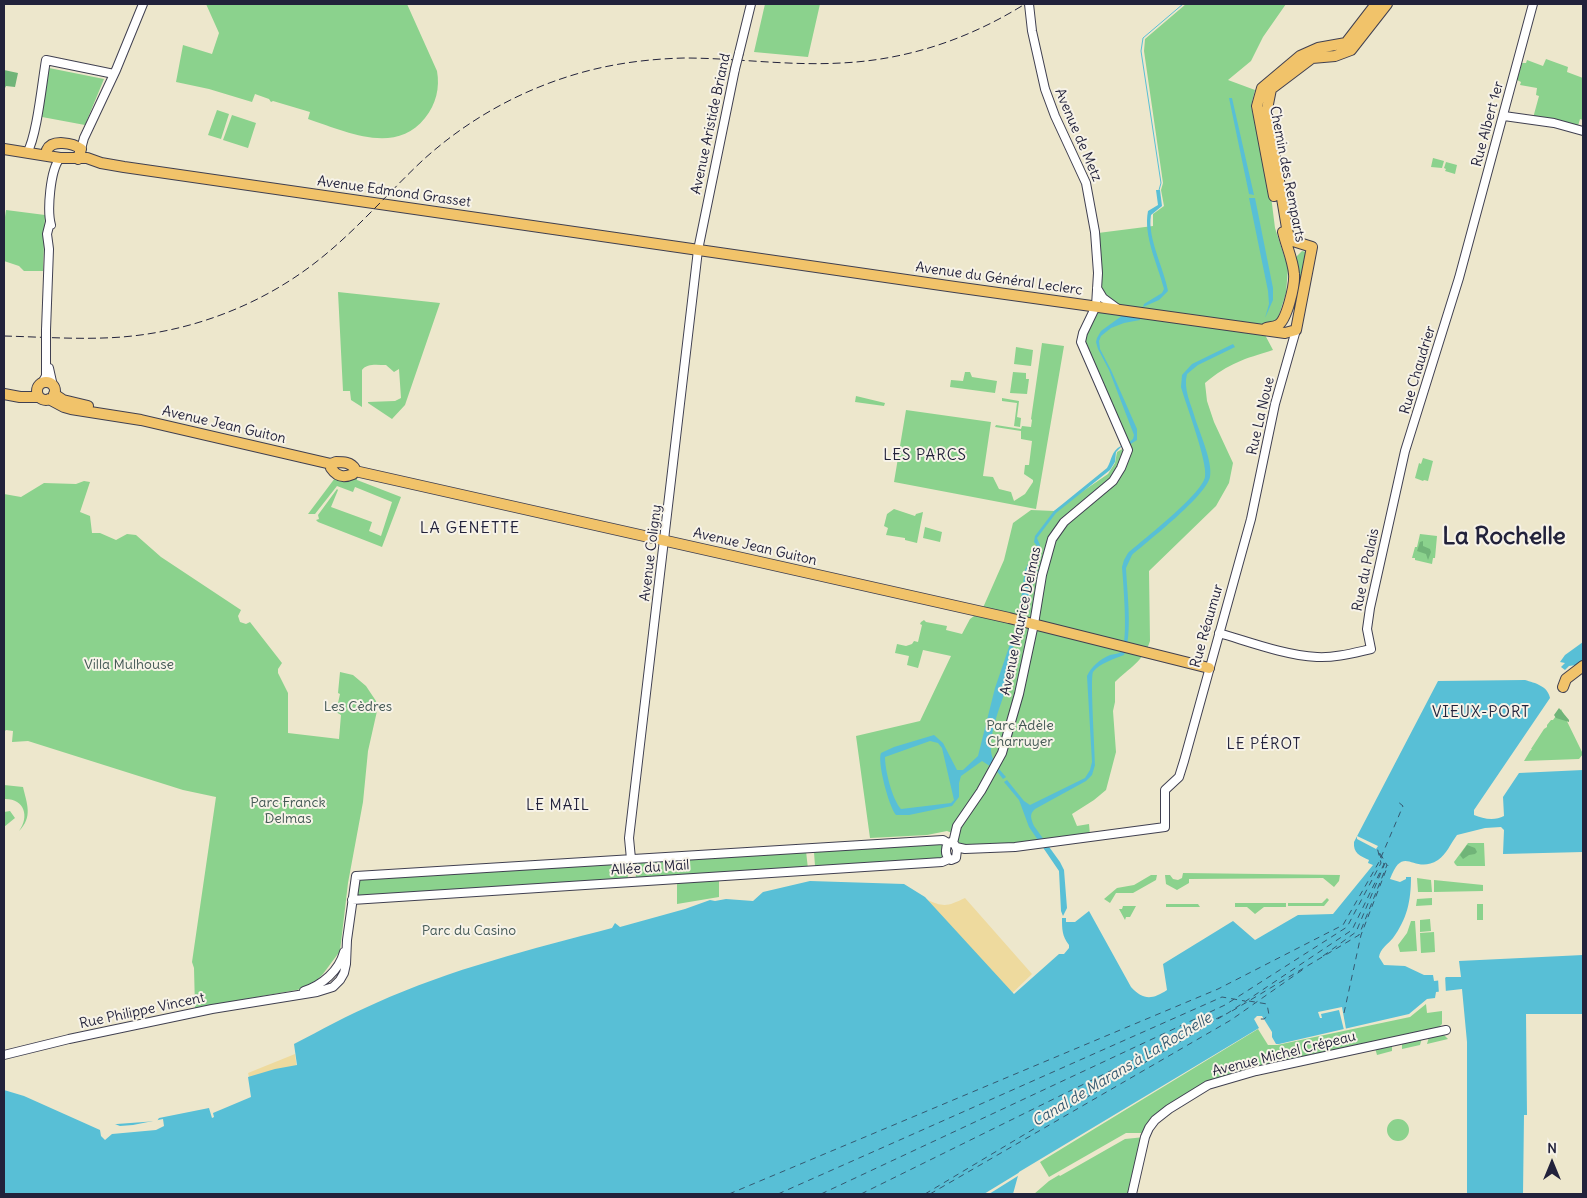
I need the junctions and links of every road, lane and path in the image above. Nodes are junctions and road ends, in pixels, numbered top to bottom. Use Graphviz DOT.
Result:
graph roads {
  1 [pos="143,4"];
  2 [pos="751,4"];
  3 [pos="1029,4"];
  4 [pos="1376,4"];
  5 [pos="1386,4"];
  6 [pos="1533,4"];
  7 [pos="114,74"];
  8 [pos="1504,116"];
  9 [pos="1583,131"];
  10 [pos="4,149"];
  11 [pos="81,153"];
  12 [pos="30,154"];
  13 [pos="52,155"];
  14 [pos="1302,245"];
  15 [pos="698,250"];
  16 [pos="1466,252"];
  17 [pos="1290,257"];
  18 [pos="1098,288"];
  19 [pos="1289,303"];
  20 [pos="1096,306"];
  21 [pos="1118,309"];
  22 [pos="1298,325"];
  23 [pos="1255,328"];
  24 [pos="4,388"];
  25 [pos="46,391"];
  26 [pos="4,394"];
  27 [pos="1128,450"];
  28 [pos="1394,496"];
  29 [pos="1253,509"];
  30 [pos="665,540"];
  31 [pos="1034,624"];
  32 [pos="1218,633"];
  33 [pos="1583,666"];
  34 [pos="1209,668"];
  35 [pos="1563,687"];
  36 [pos="1165,827"];
  37 [pos="953,844"];
  38 [pos="631,860"];
  39 [pos="356,876"];
  40 [pos="352,900"];
  41 [pos="1446,1030"];
  42 [pos="4,1054"];
  43 [pos="1132,1194"];
  1 -- 7 [label="street"];
  2 -- 15 [label="street, Avenue Aristide Briand, bridge"];
  3 -- 18 [label="street, Avenue de Metz"];
  4 -- 17 [label="main road, Chemin des Remparts"];
  5 -- 14 [label="main road, Chemin des Remparts"];
  6 -- 8 [label="street, Rue Albert 1er"];
  7 -- 11 [label="street"];
  7 -- 12 [label="street"];
  8 -- 9 [label="street"];
  8 -- 16 [label="street, Rue Albert 1er"];
  10 -- 12 [label="main road"];
  11 -- 13 [label="main road, Avenue Edmond Grasset"];
  11 -- 13 [label="main road, Avenue Edmond Grasset"];
  11 -- 15 [label="main road, Avenue Edmond Grasset"];
  12 -- 13 [label="main road"];
  13 -- 25 [label="street, bridge"];
  14 -- 17 [label="main road"];
  14 -- 22 [label="main road, Chemin des Remparts"];
  15 -- 20 [label="main road, Avenue du Général Leclerc"];
  15 -- 30 [label="street, Avenue Coligny"];
  16 -- 28 [label="street, Rue Chaudrier"];
  17 -- 19 [label="main road, Chemin des Remparts"];
  18 -- 20 [label="street, Avenue de Metz"];
  18 -- 21 [label="street"];
  19 -- 22 [label="main road"];
  19 -- 23 [label="main road, Chemin des Remparts"];
  20 -- 21 [label="main road, Avenue du Général Leclerc"];
  20 -- 27 [label="street, Avenue de Metz"];
  21 -- 23 [label="main road, Avenue du Général Leclerc"];
  22 -- 23 [label="main road, Avenue du Général Leclerc"];
  22 -- 29 [label="street, Rue La Noue"];
  24 -- 25 [label="main road, Avenue Jean Guiton"];
  25 -- 26 [label="main road, Avenue Jean Guiton"];
  25 -- 30 [label="main road, Avenue Jean Guiton"];
  27 -- 31 [label="street, Avenue Maurice Delmas"];
  28 -- 32 [label="street, Rue du Palais"];
  29 -- 32 [label="street, Rue Réaumur"];
  30 -- 31 [label="main road, Avenue Jean Guiton"];
  30 -- 38 [label="street, Avenue Coligny"];
  31 -- 34 [label="main road, Avenue Jean Guiton"];
  31 -- 37 [label="street, Avenue Maurice Delmas"];
  32 -- 34 [label="street, Rue Réaumur"];
  33 -- 35 [label="main road"];
  34 -- 36 [label="street, Rue Réaumur"];
  36 -- 37 [label="street, Allée du Mail"];
  37 -- 38 [label="street, Allée du Mail"];
  37 -- 40 [label="street, Allée du Mail"];
  38 -- 39 [label="street, Allée du Mail"];
  39 -- 40 [label="street, Rue Philippe Vincent"];
  40 -- 42 [label="street, Rue Philippe Vincent"];
  41 -- 43 [label="street, Avenue Michel Crépeau"];
}
